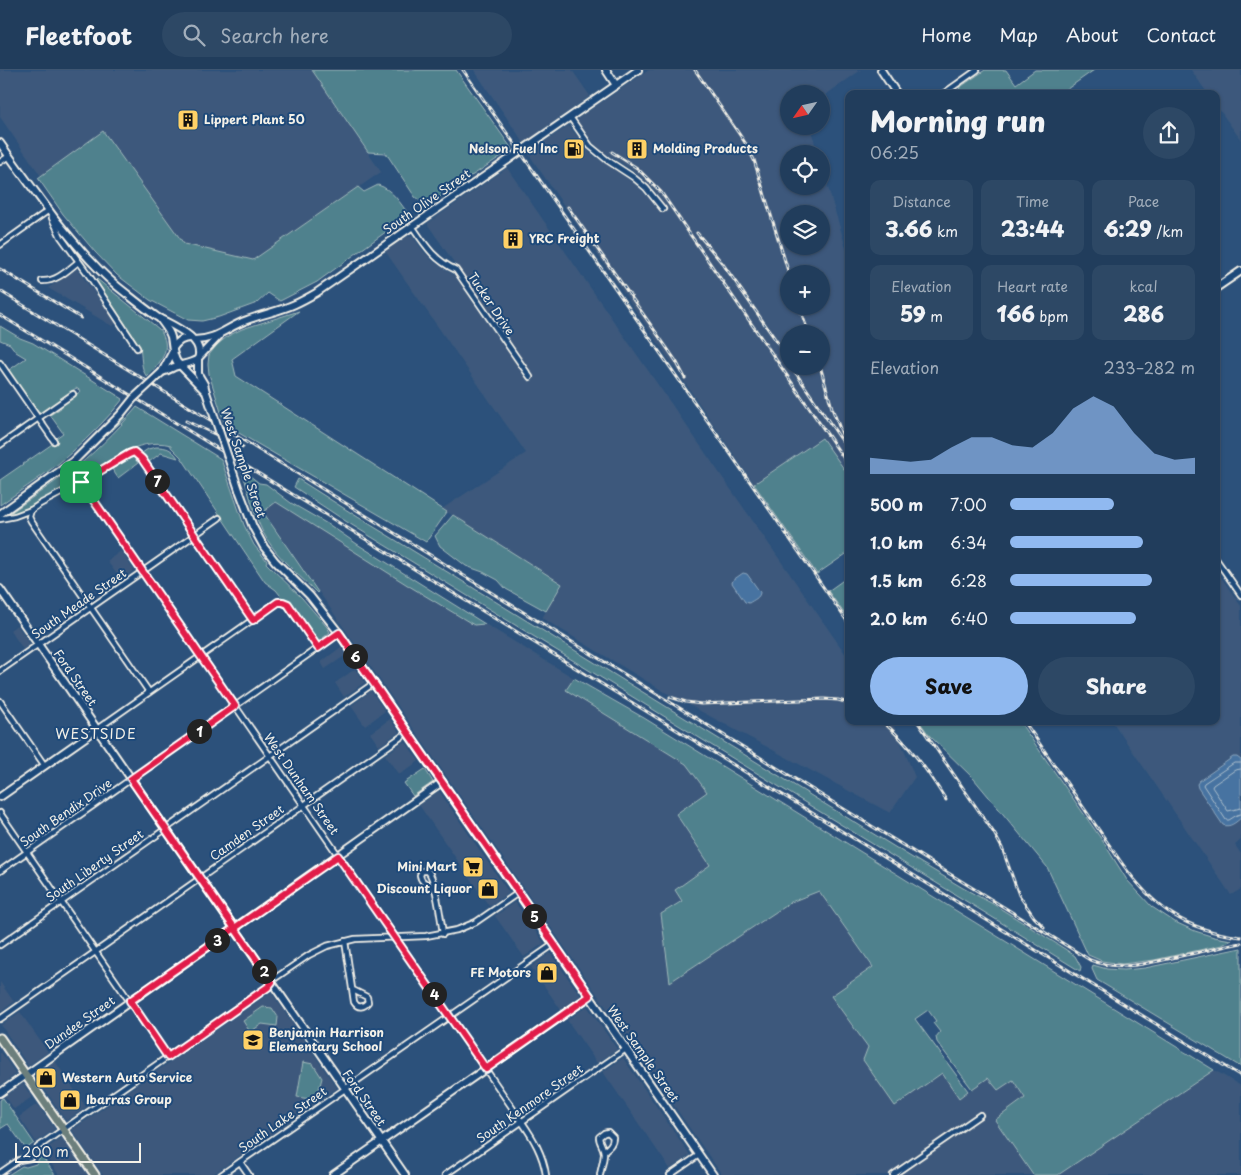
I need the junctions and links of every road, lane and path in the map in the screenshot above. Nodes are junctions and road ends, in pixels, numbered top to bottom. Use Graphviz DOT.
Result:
graph roads {
  1 [pos="606,70"];
  2 [pos="638,70"];
  3 [pos="881,70"];
  4 [pos="977,70"];
  5 [pos="616,85"];
  6 [pos="894,90"];
  7 [pos="949,90"];
  8 [pos="570,117"];
  9 [pos="0,143"];
  10 [pos="9,156"];
  11 [pos="0,162"];
  12 [pos="49,210"];
  13 [pos="663,210"];
  14 [pos="412,226"];
  15 [pos="0,245"];
  16 [pos="78,262"];
  17 [pos="1241,271"];
  18 [pos="42,281"];
  19 [pos="1220,285"];
  20 [pos="159,318"];
  21 [pos="220,334"];
  22 [pos="192,339"];
  23 [pos="137,348"];
  24 [pos="172,351"];
  25 [pos="199,358"];
  26 [pos="0,363"];
  27 [pos="180,365"];
  28 [pos="5,370"];
  29 [pos="162,372"];
  30 [pos="0,373"];
  31 [pos="530,377"];
  32 [pos="206,392"];
  33 [pos="74,394"];
  34 [pos="38,419"];
  35 [pos="54,441"];
  36 [pos="0,445"];
  37 [pos="81,482"];
  38 [pos="32,510"];
  39 [pos="0,514"];
  40 [pos="19,514"];
  41 [pos="219,518"];
  42 [pos="0,519"];
  43 [pos="31,521"];
  44 [pos="194,535"];
  45 [pos="1220,565"];
  46 [pos="142,572"];
  47 [pos="0,589"];
  48 [pos="1241,595"];
  49 [pos="90,608"];
  50 [pos="253,620"];
  51 [pos="339,633"];
  52 [pos="38,644"];
  53 [pos="318,648"];
  54 [pos="201,656"];
  55 [pos="0,672"];
  56 [pos="374,682"];
  57 [pos="149,692"];
  58 [pos="0,701"];
  59 [pos="235,706"];
  60 [pos="97,729"];
  61 [pos="408,732"];
  62 [pos="270,756"];
  63 [pos="45,766"];
  64 [pos="131,779"];
  65 [pos="442,782"];
  66 [pos="0,797"];
  67 [pos="304,805"];
  68 [pos="0,813"];
  69 [pos="165,829"];
  70 [pos="27,852"];
  71 [pos="338,856"];
  72 [pos="0,871"];
  73 [pos="200,878"];
  74 [pos="434,888"];
  75 [pos="518,893"];
  76 [pos="61,902"];
  77 [pos="234,928"];
  78 [pos="443,934"];
  79 [pos="394,937"];
  80 [pos="345,941"];
  81 [pos="554,944"];
  82 [pos="0,945"];
  83 [pos="96,952"];
  84 [pos="272,982"];
  85 [pos="353,990"];
  86 [pos="590,996"];
  87 [pos="130,1001"];
  88 [pos="449,1017"];
  89 [pos="0,1019"];
  90 [pos="0,1038"];
  91 [pos="626,1049"];
  92 [pos="168,1057"];
  93 [pos="486,1069"];
  94 [pos="25,1075"];
  95 [pos="345,1089"];
  96 [pos="0,1093"];
  97 [pos="980,1114"];
  98 [pos="522,1122"];
  99 [pos="63,1130"];
  100 [pos="381,1142"];
  101 [pos="38,1147"];
  102 [pos="604,1151"];
  103 [pos="699,1154"];
  104 [pos="30,1158"];
  105 [pos="240,1162"];
  106 [pos="0,1173"];
  107 [pos="95,1175"];
  108 [pos="221,1175"];
  109 [pos="249,1175"];
  110 [pos="334,1175"];
  111 [pos="405,1175"];
  112 [pos="445,1175"];
  113 [pos="546,1175"];
  114 [pos="600,1175"];
  115 [pos="670,1175"];
  116 [pos="713,1175"];
  117 [pos="893,1175"];
  1 -- 5 [label="street"];
  2 -- 5 [label="street, South Olive Street"];
  3 -- 6 [label="street"];
  4 -- 7 [label="street"];
  5 -- 8 [label="street, South Olive Street"];
  8 -- 13 [label="street"];
  8 -- 14 [label="street, South Olive Street"];
  9 -- 10 [label="street"];
  10 -- 11 [label="street"];
  10 -- 12 [label="street"];
  12 -- 15 [label="street"];
  12 -- 16 [label="street"];
  12 -- 20 [label="street"];
  14 -- 21 [label="street, South Olive Street"];
  14 -- 31 [label="street, Tucker Drive"];
  16 -- 18 [label="street"];
  16 -- 23 [label="street"];
  17 -- 19 [label="street"];
  20 -- 22 [label="street"];
  20 -- 24 [label="street"];
  21 -- 22 [label="street, South Olive Street"];
  21 -- 25 [label="street, South Olive Street"];
  22 -- 24 [label="street"];
  22 -- 25 [label="street"];
  24 -- 27 [label="street"];
  24 -- 29 [label="street"];
  25 -- 27 [label="street"];
  25 -- 32 [label="street, West Sample Street"];
  26 -- 28 [label="street"];
  27 -- 29 [label="street"];
  27 -- 32 [label="street, West Sample Street"];
  28 -- 30 [label="street"];
  28 -- 34 [label="street"];
  29 -- 39 [label="street, bridge"];
  32 -- 51 [label="street, West Sample Street, bridge"];
  33 -- 34 [label="street"];
  34 -- 35 [label="street"];
  34 -- 36 [label="street"];
  37 -- 38 [label="street"];
  37 -- 44 [label="street"];
  37 -- 46 [label="street, West Dunham Street"];
  38 -- 40 [label="street"];
  38 -- 43 [label="street"];
  40 -- 42 [label="street"];
  40 -- 43 [label="street"];
  41 -- 44 [label="street, South Meade Street"];
  43 -- 49 [label="street"];
  44 -- 46 [label="street, South Meade Street"];
  44 -- 50 [label="street"];
  45 -- 48 [label="street"];
  46 -- 49 [label="street, South Meade Street"];
  46 -- 54 [label="street, West Dunham Street"];
  47 -- 52 [label="street, Ford Street"];
  49 -- 52 [label="street, South Meade Street"];
  49 -- 57 [label="street"];
  50 -- 53 [label="street"];
  50 -- 54 [label="street"];
  51 -- 53 [label="street, South Bendix Drive"];
  51 -- 56 [label="street, West Sample Street"];
  52 -- 55 [label="street, South Meade Street"];
  52 -- 60 [label="street, Ford Street"];
  53 -- 59 [label="street, South Bendix Drive"];
  54 -- 57 [label="street"];
  54 -- 59 [label="street, West Dunham Street"];
  56 -- 61 [label="street, West Sample Street"];
  56 -- 62 [label="street, South Liberty Street"];
  57 -- 60 [label="street"];
  58 -- 63 [label="street"];
  59 -- 62 [label="street, West Dunham Street"];
  59 -- 64 [label="street, South Bendix Drive"];
  60 -- 63 [label="street"];
  60 -- 64 [label="street, Ford Street"];
  61 -- 65 [label="street, West Sample Street"];
  61 -- 67 [label="street, Camden Street"];
  62 -- 67 [label="street, West Dunham Street"];
  62 -- 69 [label="street, South Liberty Street"];
  63 -- 66 [label="street"];
  64 -- 69 [label="street, Ford Street"];
  64 -- 70 [label="street, South Bendix Drive"];
  65 -- 71 [label="street, Dundee Street"];
  65 -- 75 [label="street, West Sample Street"];
  67 -- 71 [label="street, West Dunham Street"];
  67 -- 73 [label="street, Camden Street"];
  68 -- 70 [label="street"];
  69 -- 73 [label="street, Ford Street"];
  69 -- 76 [label="street, South Liberty Street"];
  70 -- 72 [label="street, South Bendix Drive"];
  70 -- 76 [label="street"];
  71 -- 77 [label="street, Dundee Street"];
  71 -- 79 [label="street, West Dunham Street"];
  73 -- 77 [label="street, Ford Street"];
  73 -- 83 [label="street, Camden Street"];
  74 -- 78 [label="street"];
  75 -- 78 [label="street"];
  75 -- 81 [label="street, West Sample Street"];
  76 -- 82 [label="street, South Liberty Street"];
  76 -- 83 [label="street"];
  77 -- 84 [label="street, Ford Street"];
  77 -- 87 [label="street, Dundee Street"];
  78 -- 79 [label="street"];
  79 -- 80 [label="street"];
  79 -- 88 [label="street, West Dunham Street"];
  80 -- 84 [label="street"];
  80 -- 85 [label="street"];
  81 -- 86 [label="street, West Sample Street"];
  81 -- 88 [label="street, South Lake Street"];
  83 -- 87 [label="street"];
  83 -- 89 [label="street, Camden Street"];
  84 -- 92 [label="street"];
  84 -- 95 [label="street, Ford Street"];
  86 -- 91 [label="street, West Sample Street"];
  86 -- 93 [label="street"];
  87 -- 92 [label="street"];
  87 -- 94 [label="street, Dundee Street"];
  88 -- 93 [label="street, West Dunham Street"];
  88 -- 95 [label="street, South Lake Street"];
  90 -- 94 [label="main road"];
  91 -- 98 [label="street, South Kenmore Street"];
  91 -- 103 [label="street, West Sample Street"];
  92 -- 99 [label="street"];
  93 -- 98 [label="street, West Dunham Street"];
  93 -- 100 [label="street"];
  94 -- 96 [label="street, Dundee Street"];
  94 -- 99 [label="main road"];
  95 -- 100 [label="street, Ford Street"];
  95 -- 105 [label="street, South Lake Street"];
  97 -- 117 [label="street"];
  98 -- 112 [label="street, South Kenmore Street"];
  98 -- 113 [label="street, West Dunham Street"];
  99 -- 101 [label="street"];
  99 -- 107 [label="main road"];
  100 -- 110 [label="street"];
  100 -- 111 [label="street, Ford Street"];
  102 -- 114 [label="street"];
  103 -- 115 [label="street"];
  103 -- 116 [label="street, West Sample Street"];
  104 -- 106 [label="street"];
  105 -- 108 [label="street, South Lake Street"];
  105 -- 109 [label="street"];
}
